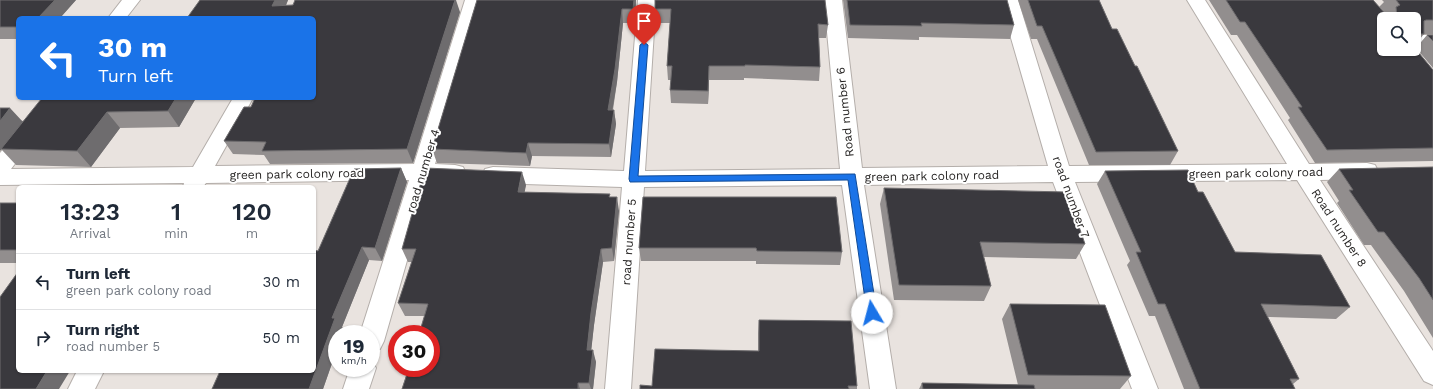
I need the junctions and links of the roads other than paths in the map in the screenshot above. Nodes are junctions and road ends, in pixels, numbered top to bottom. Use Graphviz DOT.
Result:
graph roads {
  1 [pos="131,0"];
  2 [pos="474,0"];
  3 [pos="647,0"];
  4 [pos="833,0"];
  5 [pos="1009,0"];
  6 [pos="1196,0"];
  7 [pos="119,16"];
  8 [pos="1421,40"];
  9 [pos="1433,41"];
  10 [pos="53,100"];
  11 [pos="242,100"];
  12 [pos="0,168"];
  13 [pos="1387,171"];
  14 [pos="423,172"];
  15 [pos="1304,173"];
  16 [pos="1061,175"];
  17 [pos="0,177"];
  18 [pos="852,177"];
  19 [pos="634,179"];
  20 [pos="195,181"];
  21 [pos="376,325"];
  22 [pos="90,373"];
  23 [pos="1433,373"];
  24 [pos="360,377"];
  25 [pos="81,389"];
  26 [pos="356,389"];
  27 [pos="618,389"];
  28 [pos="883,389"];
  29 [pos="1145,389"];
  1 -- 7 [label="street"];
  2 -- 14 [label="street, road number 4"];
  3 -- 19 [label="street, road number 5"];
  4 -- 18 [label="street, Road number 6"];
  5 -- 16 [label="street, road number 7"];
  6 -- 15 [label="street, Road number 8"];
  8 -- 9 [label="street"];
  10 -- 12 [label="street"];
  11 -- 20 [label="street"];
  13 -- 15 [label="street, green park colony road"];
  14 -- 19 [label="street, green park colony road"];
  14 -- 20 [label="street, green park colony road"];
  14 -- 21 [label="street, road number 4"];
  15 -- 16 [label="street, green park colony road"];
  15 -- 23 [label="street, Road number 8"];
  16 -- 18 [label="street, green park colony road"];
  16 -- 29 [label="street, road number 7"];
  17 -- 20 [label="street, green park colony road"];
  18 -- 19 [label="street, green park colony road"];
  18 -- 28 [label="street, Road number 6"];
  19 -- 27 [label="street, road number 5"];
  22 -- 25 [label="street"];
  24 -- 26 [label="street"];
}
